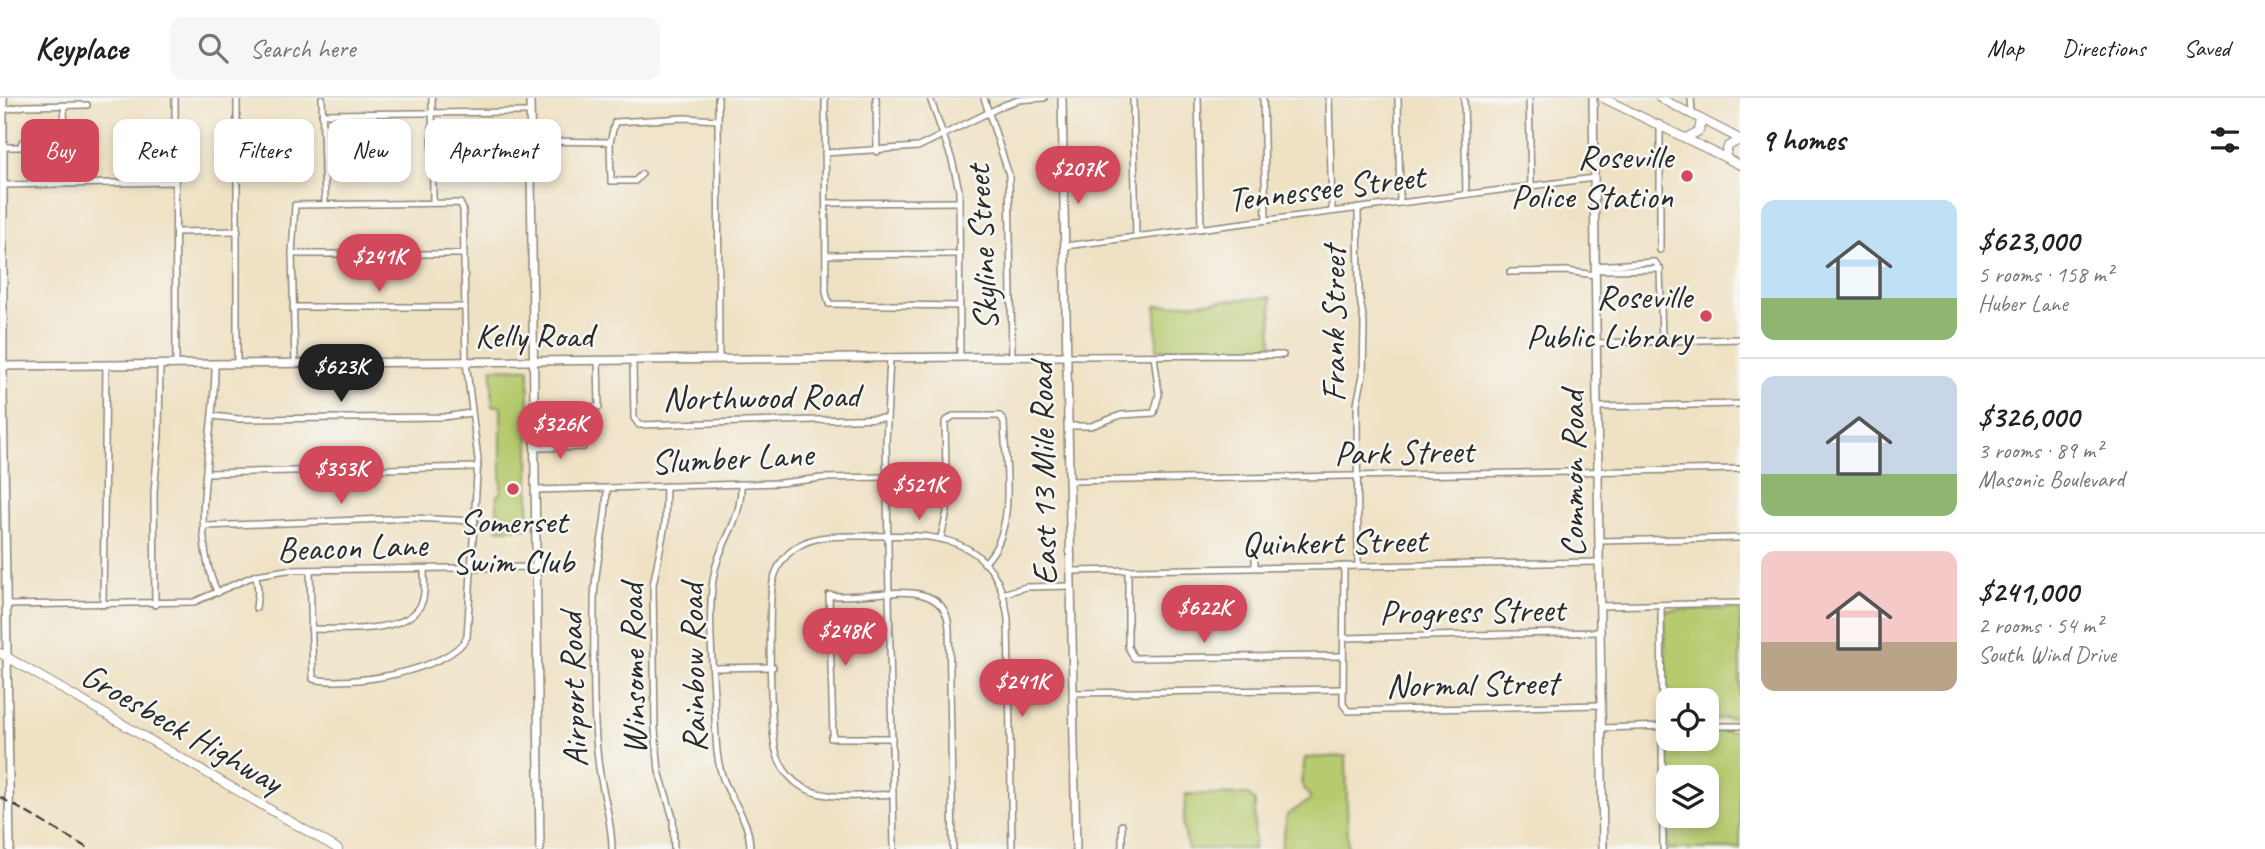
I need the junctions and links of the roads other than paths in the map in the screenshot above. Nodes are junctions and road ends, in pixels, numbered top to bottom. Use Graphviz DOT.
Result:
graph roads {
  1 [pos="3,98"];
  2 [pos="175,98"];
  3 [pos="237,98"];
  4 [pos="322,98"];
  5 [pos="432,98"];
  6 [pos="530,98"];
  7 [pos="718,98"];
  8 [pos="825,98"];
  9 [pos="876,98"];
  10 [pos="930,98"];
  11 [pos="984,98"];
  12 [pos="1044,98"];
  13 [pos="1062,98"];
  14 [pos="1133,98"];
  15 [pos="1198,98"];
  16 [pos="1263,98"];
  17 [pos="1329,98"];
  18 [pos="1398,98"];
  19 [pos="1464,98"];
  20 [pos="1529,98"];
  21 [pos="1593,98"];
  22 [pos="1603,98"];
  23 [pos="1660,98"];
  24 [pos="1691,98"];
  25 [pos="64,105"];
  26 [pos="87,105"];
  27 [pos="3,110"];
  28 [pos="530,112"];
  29 [pos="433,113"];
  30 [pos="989,113"];
  31 [pos="322,114"];
  32 [pos="1692,114"];
  33 [pos="530,119"];
  34 [pos="1701,119"];
  35 [pos="718,120"];
  36 [pos="1660,124"];
  37 [pos="943,136"];
  38 [pos="1686,138"];
  39 [pos="1740,139"];
  40 [pos="561,141"];
  41 [pos="610,142"];
  42 [pos="3,146"];
  43 [pos="877,152"];
  44 [pos="825,153"];
  45 [pos="1725,157"];
  46 [pos="1740,165"];
  47 [pos="2,168"];
  48 [pos="642,174"];
  49 [pos="1594,178"];
  50 [pos="532,182"];
  51 [pos="175,183"];
  52 [pos="3,185"];
  53 [pos="1531,186"];
  54 [pos="1466,194"];
  55 [pos="433,201"];
  56 [pos="325,202"];
  57 [pos="959,202"];
  58 [pos="826,203"];
  59 [pos="1400,203"];
  60 [pos="1358,208"];
  61 [pos="1332,211"];
  62 [pos="1266,220"];
  63 [pos="1201,229"];
  64 [pos="238,231"];
  65 [pos="176,232"];
  66 [pos="1136,237"];
  67 [pos="1065,246"];
  68 [pos="1660,250"];
  69 [pos="292,254"];
  70 [pos="464,254"];
  71 [pos="960,254"];
  72 [pos="826,255"];
  73 [pos="1595,270"];
  74 [pos="1510,272"];
  75 [pos="960,306"];
  76 [pos="293,307"];
  77 [pos="465,307"];
  78 [pos="1740,339"];
  79 [pos="1662,341"];
  80 [pos="1597,343"];
  81 [pos="1283,355"];
  82 [pos="1012,356"];
  83 [pos="1067,356"];
  84 [pos="1154,356"];
  85 [pos="890,357"];
  86 [pos="960,357"];
  87 [pos="719,359"];
  88 [pos="598,360"];
  89 [pos="536,361"];
  90 [pos="466,362"];
  91 [pos="634,362"];
  92 [pos="295,363"];
  93 [pos="215,364"];
  94 [pos="237,364"];
  95 [pos="106,365"];
  96 [pos="160,365"];
  97 [pos="177,365"];
  98 [pos="1,366"];
  99 [pos="1740,404"];
  100 [pos="1598,407"];
  101 [pos="470,412"];
  102 [pos="213,416"];
  103 [pos="887,418"];
  104 [pos="536,421"];
  105 [pos="1069,426"];
  106 [pos="583,447"];
  107 [pos="537,448"];
  108 [pos="478,467"];
  109 [pos="1740,468"];
  110 [pos="1598,471"];
  111 [pos="206,473"];
  112 [pos="887,477"];
  113 [pos="1357,477"];
  114 [pos="1069,481"];
  115 [pos="741,484"];
  116 [pos="666,486"];
  117 [pos="607,488"];
  118 [pos="537,491"];
  119 [pos="475,521"];
  120 [pos="205,526"];
  121 [pos="888,535"];
  122 [pos="941,537"];
  123 [pos="1255,537"];
  124 [pos="1740,538"];
  125 [pos="1599,541"];
  126 [pos="1598,562"];
  127 [pos="984,563"];
  128 [pos="1344,566"];
  129 [pos="1358,566"];
  130 [pos="537,567"];
  131 [pos="1255,567"];
  132 [pos="472,568"];
  133 [pos="424,569"];
  134 [pos="310,570"];
  135 [pos="1128,570"];
  136 [pos="1070,571"];
  137 [pos="256,575"];
  138 [pos="1070,586"];
  139 [pos="218,593"];
  140 [pos="889,594"];
  141 [pos="1002,594"];
  142 [pos="1740,603"];
  143 [pos="6,605"];
  144 [pos="103,605"];
  145 [pos="155,605"];
  146 [pos="1661,605"];
  147 [pos="1599,606"];
  148 [pos="256,608"];
  149 [pos="311,629"];
  150 [pos="1599,632"];
  151 [pos="1345,638"];
  152 [pos="3,654"];
  153 [pos="1343,656"];
  154 [pos="773,667"];
  155 [pos="713,668"];
  156 [pos="1664,688"];
  157 [pos="1343,689"];
  158 [pos="1073,693"];
  159 [pos="1600,705"];
  160 [pos="1656,726"];
  161 [pos="1719,726"];
  162 [pos="1740,726"];
  163 [pos="1600,727"];
  164 [pos="892,738"];
  165 [pos="1665,751"];
  166 [pos="893,794"];
  167 [pos="1122,825"];
  168 [pos="10,849"];
  169 [pos="338,849"];
  170 [pos="540,849"];
  171 [pos="612,849"];
  172 [pos="674,849"];
  173 [pos="750,849"];
  174 [pos="894,849"];
  175 [pos="953,849"];
  176 [pos="1012,849"];
  177 [pos="1076,849"];
  178 [pos="1122,849"];
  179 [pos="1602,849"];
  180 [pos="1664,849"];
  1 -- 27 [label="street"];
  2 -- 51 [label="street"];
  3 -- 64 [label="street"];
  4 -- 31 [label="street"];
  5 -- 29 [label="street"];
  6 -- 28 [label="street"];
  7 -- 35 [label="street"];
  8 -- 44 [label="street"];
  9 -- 43 [label="street"];
  10 -- 37 [label="street"];
  11 -- 30 [label="street, Skyline Street"];
  12 -- 30 [label="street"];
  13 -- 67 [label="street, East 13 Mile Road"];
  14 -- 66 [label="street"];
  15 -- 63 [label="street"];
  16 -- 62 [label="street"];
  17 -- 61 [label="street"];
  18 -- 59 [label="street"];
  19 -- 54 [label="street"];
  20 -- 53 [label="street"];
  21 -- 49 [label="street, Common Road"];
  22 -- 36 [label="main road"];
  23 -- 32 [label="main road"];
  24 -- 32 [label="street"];
  25 -- 26 [label="street"];
  25 -- 27 [label="street"];
  25 -- 42 [label="street"];
  27 -- 42 [label="street"];
  28 -- 29 [label="street"];
  28 -- 33 [label="street"];
  29 -- 31 [label="street"];
  29 -- 55 [label="street"];
  30 -- 37 [label="street"];
  30 -- 82 [label="street, Skyline Street"];
  31 -- 56 [label="street"];
  32 -- 34 [label="main road"];
  34 -- 38 [label="main road"];
  34 -- 39 [label="main road"];
  35 -- 41 [label="street"];
  35 -- 87 [label="street"];
  36 -- 38 [label="main road"];
  36 -- 68 [label="street"];
  37 -- 43 [label="street"];
  37 -- 57 [label="street"];
  38 -- 45 [label="main road"];
  39 -- 45 [label="main road"];
  40 -- 41 [label="street"];
  41 -- 48 [label="street"];
  42 -- 47 [label="street"];
  43 -- 44 [label="street"];
  44 -- 58 [label="street"];
  45 -- 46 [label="main road"];
  47 -- 52 [label="street"];
  49 -- 53 [label="street, Tennessee Street"];
  49 -- 73 [label="street, Common Road"];
  50 -- 89 [label="street"];
  51 -- 52 [label="street"];
  51 -- 65 [label="street"];
  52 -- 98 [label="street"];
  53 -- 54 [label="street, Tennessee Street"];
  54 -- 59 [label="street, Tennessee Street"];
  55 -- 56 [label="street"];
  55 -- 70 [label="street"];
  56 -- 69 [label="street"];
  57 -- 58 [label="street"];
  57 -- 71 [label="street"];
  58 -- 72 [label="street"];
  59 -- 60 [label="street, Tennessee Street"];
  60 -- 61 [label="street, Tennessee Street"];
  60 -- 113 [label="street, Frank Street"];
  61 -- 62 [label="street, Tennessee Street"];
  62 -- 63 [label="street, Tennessee Street"];
  63 -- 66 [label="street, Tennessee Street"];
  64 -- 65 [label="street"];
  64 -- 94 [label="street"];
  65 -- 97 [label="street"];
  66 -- 67 [label="street, Tennessee Street"];
  67 -- 83 [label="street, East 13 Mile Road"];
  69 -- 70 [label="street"];
  69 -- 76 [label="street"];
  70 -- 77 [label="street"];
  71 -- 72 [label="street"];
  71 -- 75 [label="street"];
  72 -- 75 [label="street"];
  73 -- 74 [label="street"];
  73 -- 79 [label="street"];
  73 -- 80 [label="street, Common Road"];
  75 -- 86 [label="street"];
  76 -- 77 [label="street"];
  76 -- 92 [label="street"];
  77 -- 90 [label="street"];
  78 -- 79 [label="street"];
  79 -- 80 [label="street"];
  80 -- 100 [label="street, Common Road"];
  81 -- 84 [label="street"];
  82 -- 83 [label="street, Kelly Road"];
  82 -- 86 [label="street, Kelly Road"];
  83 -- 84 [label="street"];
  83 -- 105 [label="street, East 13 Mile Road"];
  84 -- 105 [label="street"];
  85 -- 86 [label="street, Kelly Road"];
  85 -- 87 [label="street, Kelly Road"];
  85 -- 103 [label="street"];
  87 -- 91 [label="street, Kelly Road"];
  88 -- 89 [label="street, Kelly Road"];
  88 -- 91 [label="street, Kelly Road"];
  88 -- 104 [label="street"];
  89 -- 90 [label="street, Kelly Road"];
  89 -- 104 [label="street"];
  90 -- 92 [label="street, Kelly Road"];
  90 -- 101 [label="street"];
  91 -- 103 [label="street, Northwood Road"];
  92 -- 94 [label="street, Kelly Road"];
  93 -- 94 [label="street, Kelly Road"];
  93 -- 97 [label="street, Kelly Road"];
  93 -- 102 [label="street"];
  95 -- 96 [label="street, Kelly Road"];
  95 -- 98 [label="street, Kelly Road"];
  95 -- 144 [label="street"];
  96 -- 97 [label="street, Kelly Road"];
  96 -- 145 [label="street"];
  98 -- 143 [label="street"];
  99 -- 100 [label="street"];
  100 -- 110 [label="street, Common Road"];
  101 -- 102 [label="street"];
  101 -- 108 [label="street"];
  102 -- 111 [label="street"];
  103 -- 112 [label="street"];
  104 -- 107 [label="street"];
  105 -- 114 [label="street, East 13 Mile Road"];
  106 -- 107 [label="street"];
  107 -- 118 [label="street"];
  108 -- 111 [label="street"];
  108 -- 119 [label="street"];
  109 -- 110 [label="street, Park Street"];
  110 -- 113 [label="street, Park Street"];
  110 -- 125 [label="street, Common Road"];
  111 -- 120 [label="street"];
  112 -- 115 [label="street, Slumber Lane"];
  112 -- 121 [label="street"];
  113 -- 114 [label="street, Park Street"];
  113 -- 129 [label="street, Frank Street"];
  114 -- 136 [label="street, East 13 Mile Road"];
  115 -- 116 [label="street, Slumber Lane"];
  115 -- 155 [label="street, Rainbow Road"];
  116 -- 117 [label="street, Slumber Lane"];
  116 -- 172 [label="street, Winsome Road"];
  117 -- 118 [label="street, Slumber Lane"];
  117 -- 171 [label="street, Airport Road"];
  118 -- 130 [label="street"];
  119 -- 120 [label="street"];
  119 -- 132 [label="street"];
  120 -- 139 [label="street"];
  121 -- 122 [label="street"];
  121 -- 140 [label="street"];
  121 -- 154 [label="street"];
  122 -- 127 [label="street"];
  122 -- 127 [label="street"];
  123 -- 131 [label="street"];
  124 -- 125 [label="street"];
  125 -- 126 [label="street, Common Road"];
  126 -- 129 [label="street, Quinkert Street"];
  126 -- 147 [label="street, Common Road"];
  127 -- 141 [label="street"];
  128 -- 129 [label="street, Quinkert Street"];
  128 -- 131 [label="street, Quinkert Street"];
  128 -- 151 [label="street"];
  130 -- 132 [label="street, Beacon Lane"];
  130 -- 170 [label="street"];
  131 -- 135 [label="street, Quinkert Street"];
  132 -- 133 [label="street, Beacon Lane"];
  132 -- 149 [label="street"];
  133 -- 134 [label="street, Beacon Lane"];
  133 -- 149 [label="street"];
  134 -- 137 [label="street, Beacon Lane"];
  134 -- 149 [label="street"];
  135 -- 136 [label="street, Quinkert Street"];
  135 -- 153 [label="street"];
  136 -- 138 [label="street, East 13 Mile Road"];
  137 -- 139 [label="street, Beacon Lane"];
  137 -- 148 [label="street"];
  138 -- 141 [label="street"];
  138 -- 158 [label="street, East 13 Mile Road"];
  139 -- 145 [label="street, Beacon Lane"];
  140 -- 164 [label="street"];
  140 -- 164 [label="street"];
  140 -- 175 [label="street"];
  141 -- 176 [label="street"];
  142 -- 146 [label="street"];
  143 -- 144 [label="street, Beacon Lane"];
  143 -- 152 [label="street"];
  144 -- 145 [label="street, Beacon Lane"];
  146 -- 147 [label="street"];
  146 -- 156 [label="street"];
  147 -- 150 [label="street, Common Road"];
  150 -- 151 [label="street, Progress Street"];
  150 -- 159 [label="street, Common Road"];
  151 -- 153 [label="street"];
  152 -- 168 [label="street"];
  152 -- 169 [label="main road, Groesbeck Highway"];
  153 -- 157 [label="street"];
  154 -- 155 [label="street"];
  154 -- 166 [label="street"];
  155 -- 173 [label="street, Rainbow Road"];
  157 -- 158 [label="street, Normal Street"];
  157 -- 159 [label="street, Normal Street"];
  158 -- 177 [label="street, East 13 Mile Road"];
  159 -- 163 [label="street, Common Road"];
  160 -- 163 [label="street"];
  161 -- 162 [label="street"];
  163 -- 179 [label="street, Common Road"];
  164 -- 166 [label="street"];
  165 -- 180 [label="street"];
  166 -- 174 [label="street"];
  167 -- 178 [label="street"];
}
